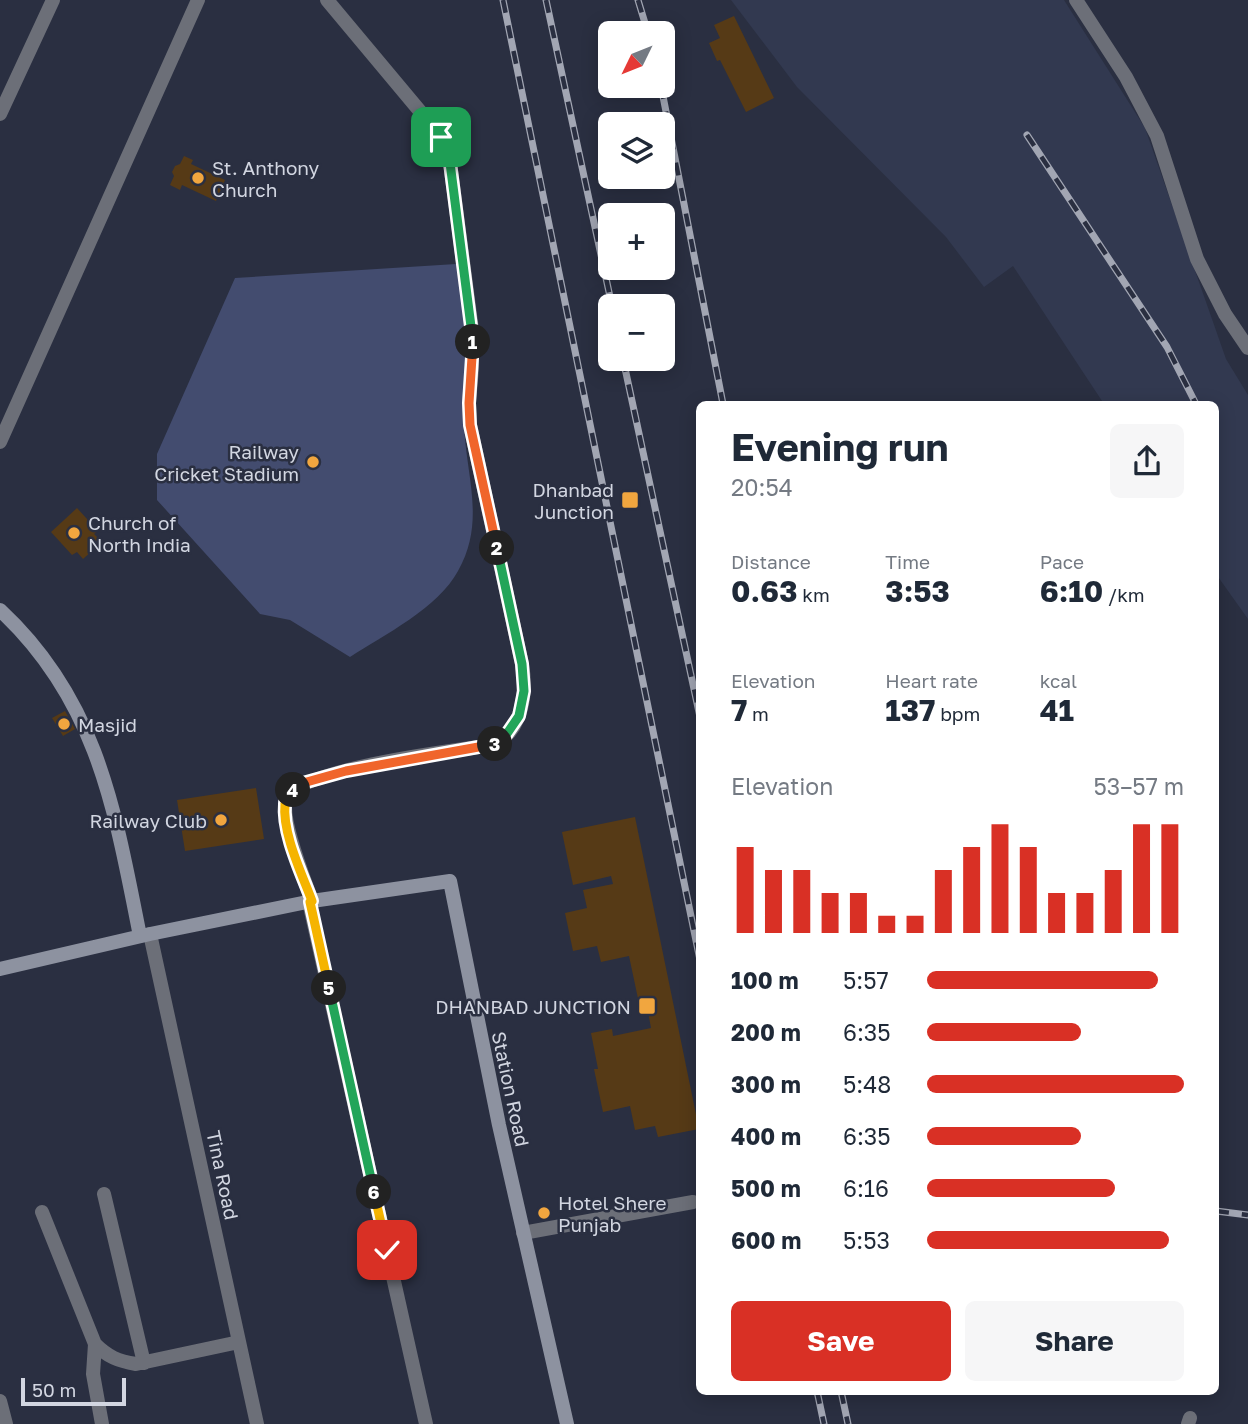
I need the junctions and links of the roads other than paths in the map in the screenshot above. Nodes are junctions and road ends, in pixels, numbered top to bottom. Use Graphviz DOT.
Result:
graph roads {
  1 [pos="53,0"];
  2 [pos="198,0"];
  3 [pos="327,0"];
  4 [pos="1076,0"];
  5 [pos="0,114"];
  6 [pos="1248,348"];
  7 [pos="0,442"];
  8 [pos="0,610"];
  9 [pos="311,902"];
  10 [pos="145,935"];
  11 [pos="0,969"];
  12 [pos="104,1195"];
  13 [pos="693,1202"];
  14 [pos="42,1212"];
  15 [pos="523,1233"];
  16 [pos="239,1342"];
  17 [pos="96,1344"];
  18 [pos="144,1363"];
  19 [pos="0,1401"];
  20 [pos="6,1424"];
  21 [pos="102,1424"];
  22 [pos="257,1424"];
  23 [pos="426,1424"];
  24 [pos="567,1424"];
  1 -- 5 [label="street"];
  2 -- 7 [label="street"];
  3 -- 9 [label="street"];
  4 -- 6 [label="street"];
  8 -- 10 [label="street"];
  9 -- 10 [label="street, Station Road"];
  9 -- 15 [label="street, Station Road"];
  9 -- 23 [label="street"];
  10 -- 11 [label="street, Station Road"];
  10 -- 16 [label="street, Tina Road"];
  12 -- 18 [label="street"];
  13 -- 15 [label="street"];
  14 -- 17 [label="street"];
  15 -- 24 [label="street, Station Road"];
  16 -- 18 [label="street"];
  16 -- 22 [label="street, Tina Road"];
  17 -- 18 [label="street"];
  17 -- 21 [label="street"];
  19 -- 20 [label="street"];
}
